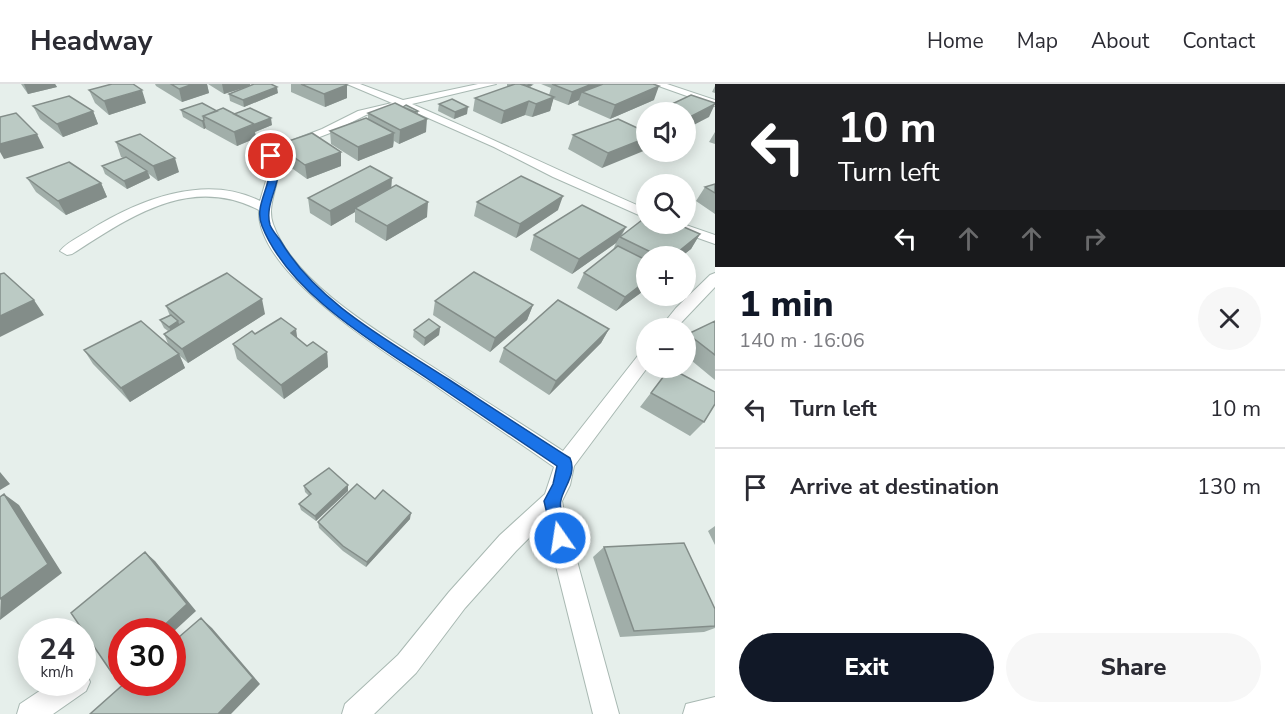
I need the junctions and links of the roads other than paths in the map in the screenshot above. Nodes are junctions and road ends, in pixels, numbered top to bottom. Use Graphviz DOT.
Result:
graph roads {
  1 [pos="352,84"];
  2 [pos="491,84"];
  3 [pos="658,84"];
  4 [pos="402,103"];
  5 [pos="715,103"];
  6 [pos="265,208"];
  7 [pos="636,209"];
  8 [pos="696,233"];
  9 [pos="715,240"];
  10 [pos="67,251"];
  11 [pos="715,278"];
  12 [pos="676,318"];
  13 [pos="636,370"];
  14 [pos="565,463"];
  15 [pos="552,501"];
  16 [pos="57,696"];
  17 [pos="715,710"];
  18 [pos="30,714"];
  19 [pos="355,714"];
  20 [pos="606,714"];
  21 [pos="696,714"];
  1 -- 4 [label="street"];
  2 -- 4 [label="street"];
  3 -- 5 [label="street"];
  4 -- 6 [label="street"];
  4 -- 7 [label="street"];
  6 -- 10 [label="street"];
  6 -- 14 [label="street"];
  8 -- 9 [label="street"];
  11 -- 12 [label="street"];
  13 -- 14 [label="street"];
  14 -- 15 [label="street"];
  15 -- 19 [label="street"];
  15 -- 20 [label="street"];
  16 -- 18 [label="street"];
  17 -- 21 [label="street"];
}
